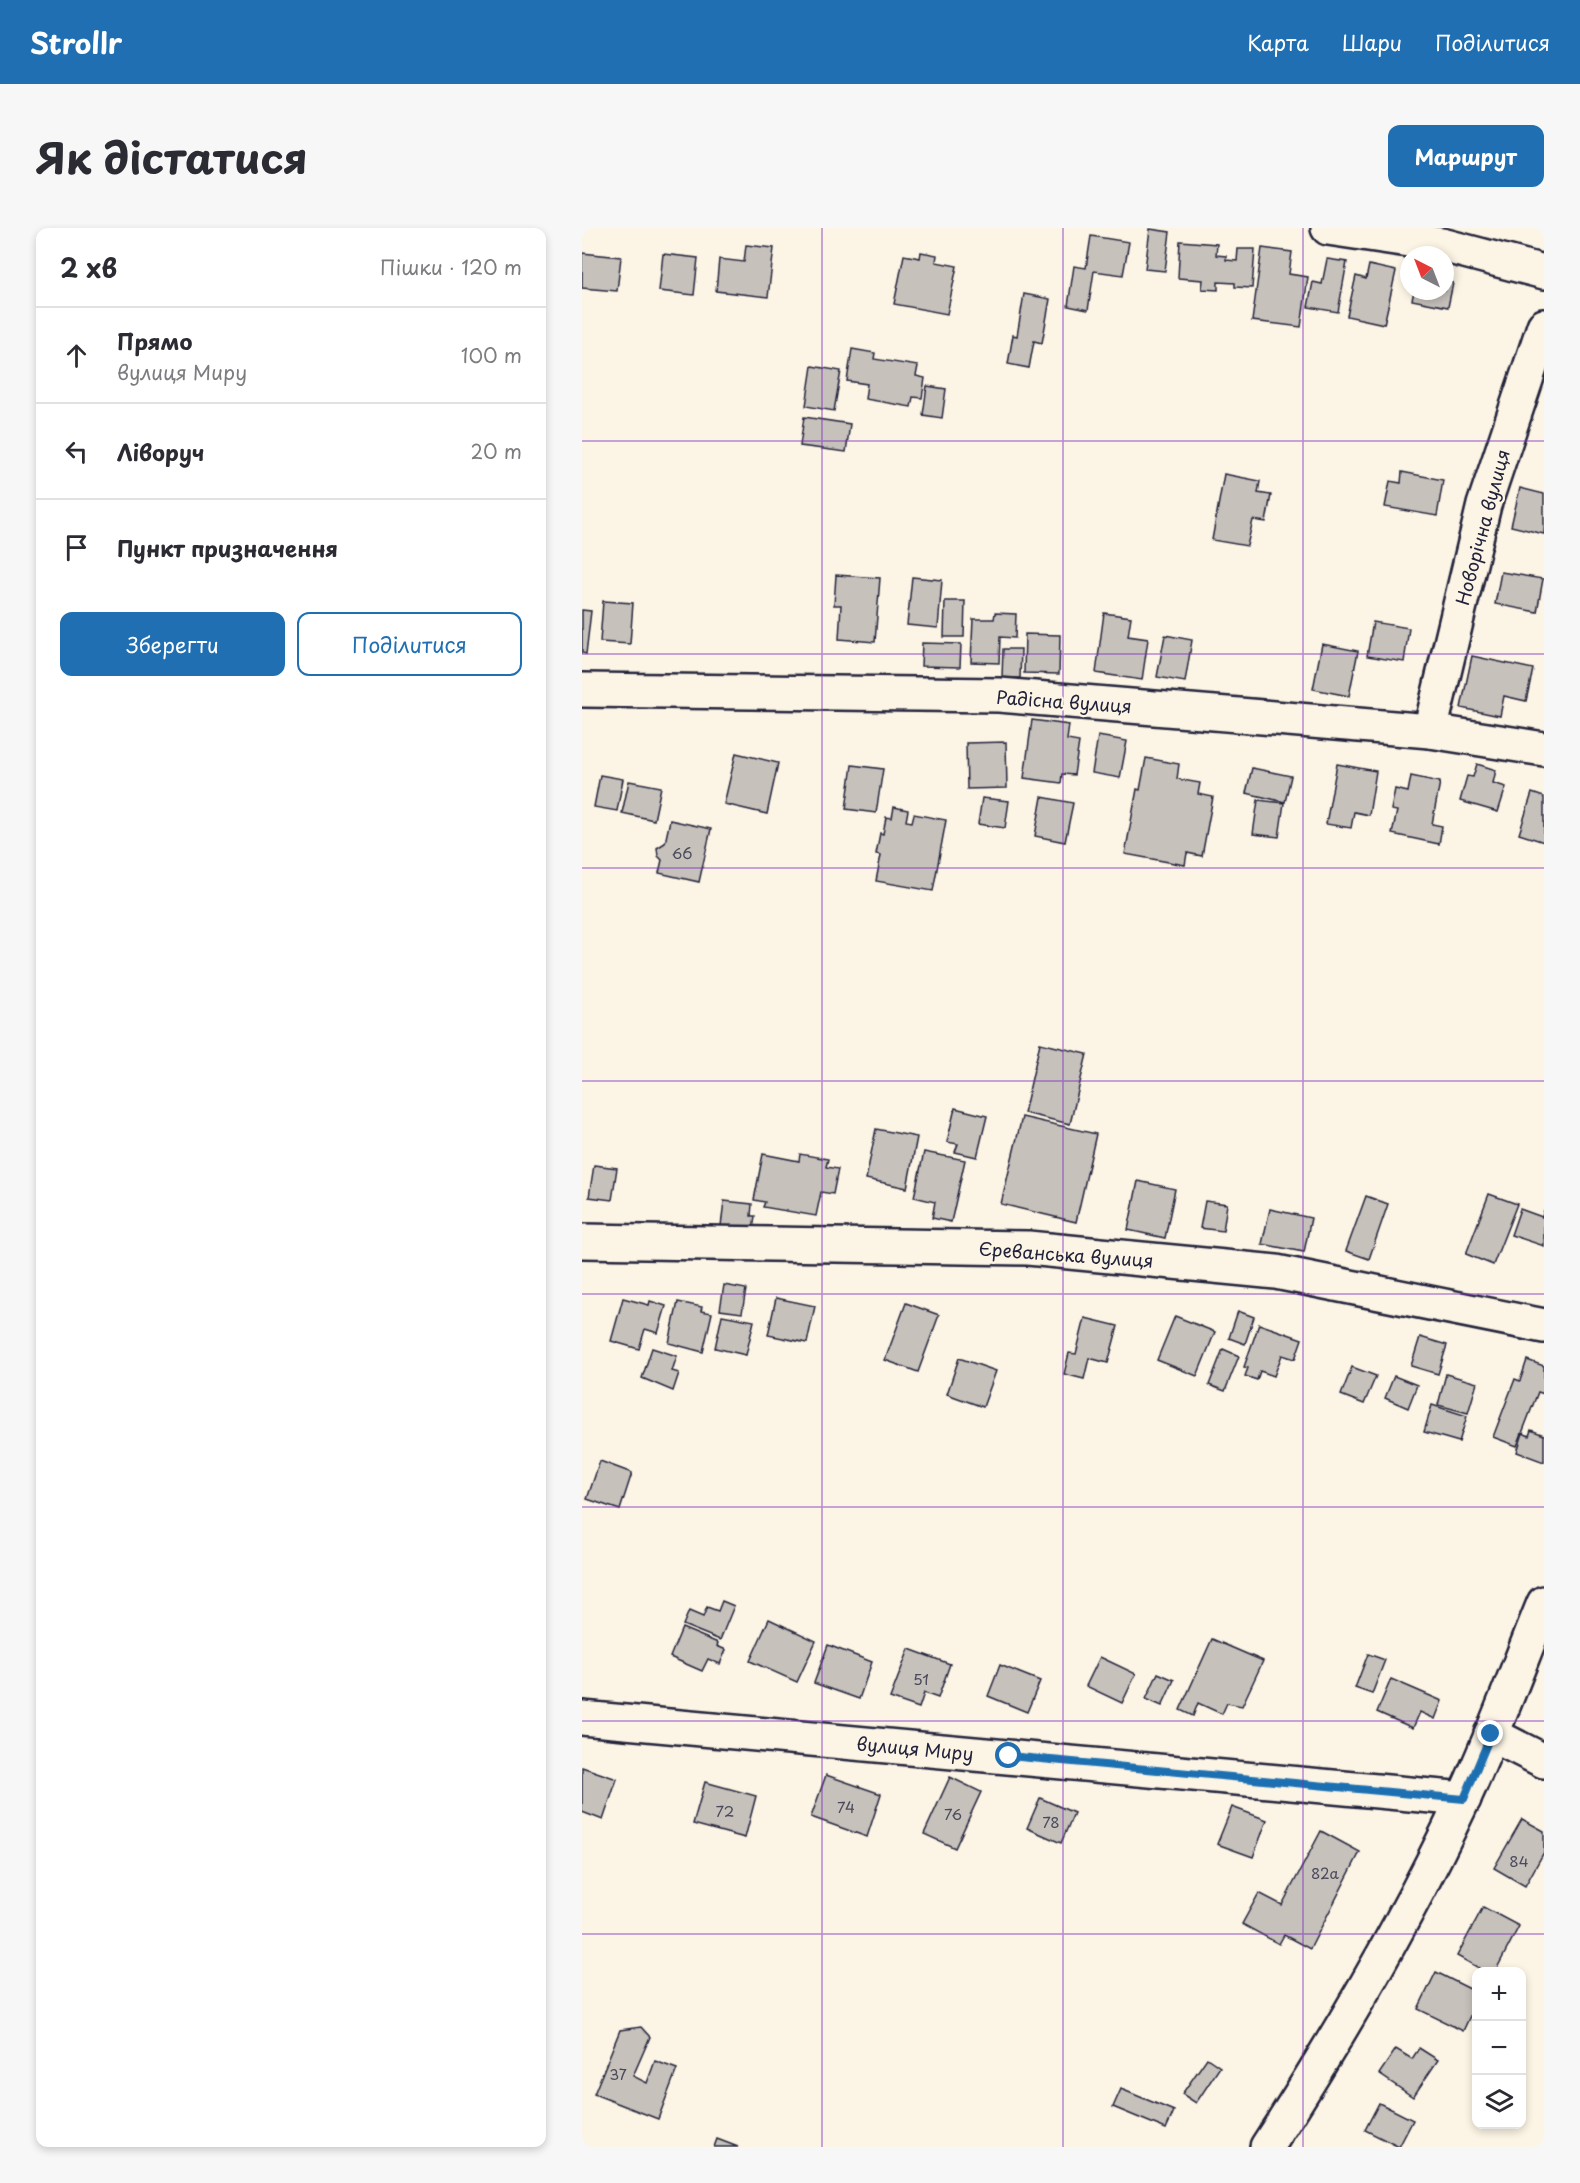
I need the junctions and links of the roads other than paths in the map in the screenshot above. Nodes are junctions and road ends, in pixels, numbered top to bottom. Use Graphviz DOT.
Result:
graph roads {
  1 [pos="1328,228"];
  2 [pos="1544,272"];
  3 [pos="1544,327"];
  4 [pos="582,690"];
  5 [pos="1430,731"];
  6 [pos="1544,749"];
  7 [pos="582,1241"];
  8 [pos="1544,1326"];
  9 [pos="1544,1603"];
  10 [pos="582,1718"];
  11 [pos="1491,1734"];
  12 [pos="1544,1761"];
  13 [pos="1464,1799"];
  14 [pos="1268,2147"];
  1 -- 2 [label="street"];
  3 -- 5 [label="street, Новорічна вулиця"];
  4 -- 5 [label="street, Радісна вулиця"];
  5 -- 6 [label="street, Радісна вулиця"];
  7 -- 8 [label="street, Єреванська вулиця"];
  9 -- 11 [label="street"];
  10 -- 13 [label="street, вулиця Миру"];
  11 -- 12 [label="street"];
  11 -- 13 [label="street"];
  13 -- 14 [label="street"];
}
